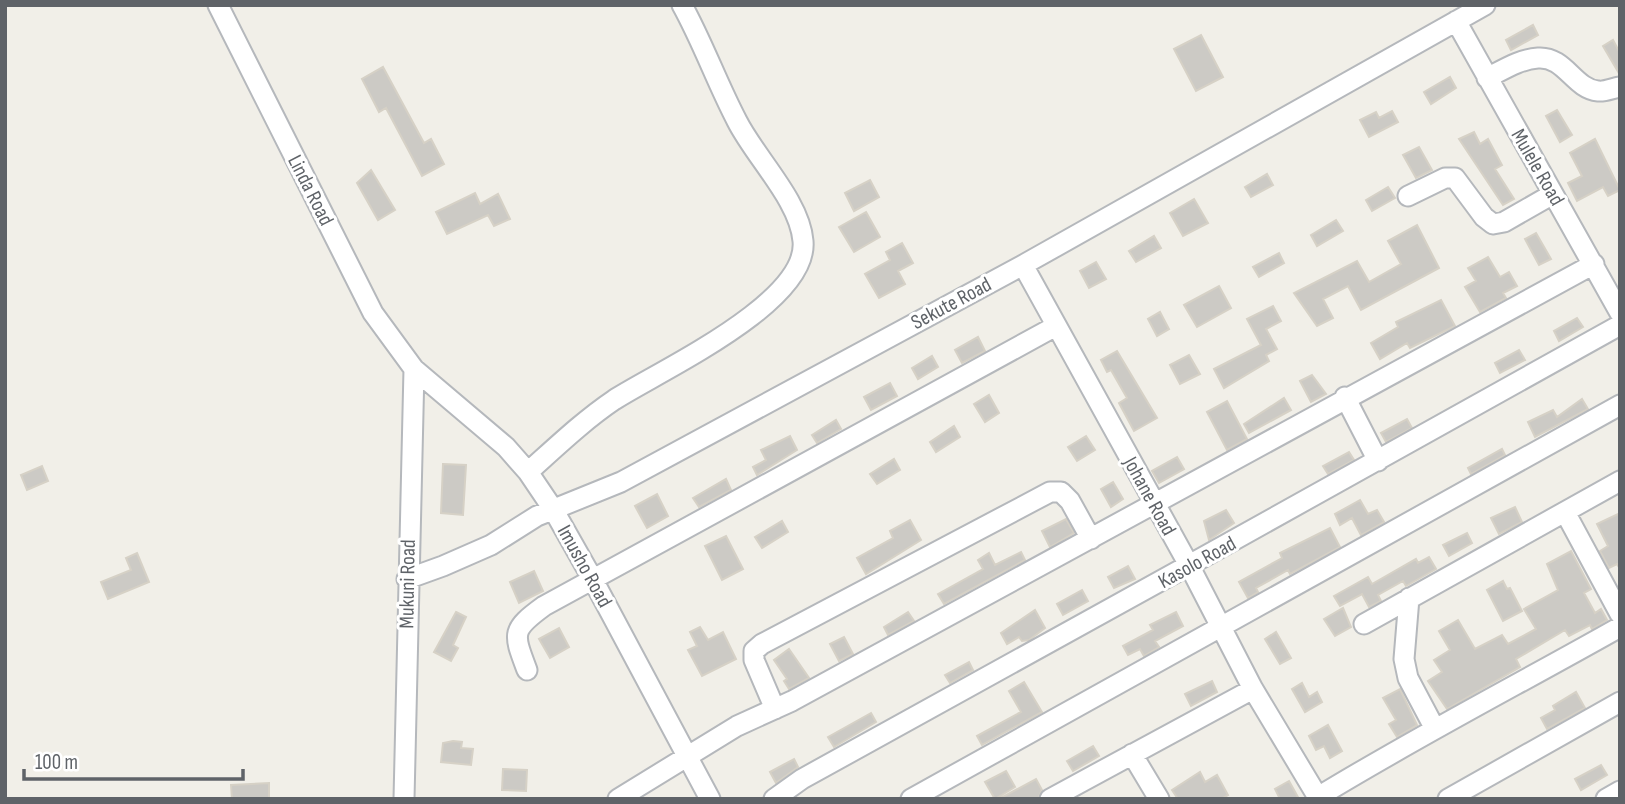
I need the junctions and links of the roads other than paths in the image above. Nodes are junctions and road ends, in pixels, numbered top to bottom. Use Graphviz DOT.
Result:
graph roads {
  1 [pos="218,5"];
  2 [pos="682,5"];
  3 [pos="1485,5"];
  4 [pos="1456,21"];
  5 [pos="1487,78"];
  6 [pos="1620,87"];
  7 [pos="1553,194"];
  8 [pos="1408,196"];
  9 [pos="1594,264"];
  10 [pos="1023,265"];
  11 [pos="1620,313"];
  12 [pos="1620,325"];
  13 [pos="1056,326"];
  14 [pos="414,369"];
  15 [pos="1345,397"];
  16 [pos="1620,405"];
  17 [pos="1377,461"];
  18 [pos="528,472"];
  19 [pos="1620,481"];
  20 [pos="1154,504"];
  21 [pos="554,509"];
  22 [pos="1565,512"];
  23 [pos="1091,539"];
  24 [pos="1190,567"];
  25 [pos="592,578"];
  26 [pos="407,579"];
  27 [pos="1409,598"];
  28 [pos="1620,614"];
  29 [pos="1364,624"];
  30 [pos="1220,626"];
  31 [pos="1620,627"];
  32 [pos="527,670"];
  33 [pos="1253,689"];
  34 [pos="1620,702"];
  35 [pos="775,709"];
  36 [pos="1436,729"];
  37 [pos="1132,754"];
  38 [pos="686,756"];
  39 [pos="1620,791"];
  40 [pos="1318,798"];
  41 [pos="404,799"];
  42 [pos="618,799"];
  43 [pos="710,799"];
  44 [pos="774,799"];
  45 [pos="911,799"];
  46 [pos="1050,799"];
  47 [pos="1159,799"];
  48 [pos="1448,799"];
  49 [pos="1606,799"];
  1 -- 14 [label="street, Linda Road"];
  2 -- 18 [label="street"];
  3 -- 4 [label="street, Sekute Road"];
  4 -- 5 [label="street, Mulele Road"];
  4 -- 10 [label="street, Sekute Road"];
  5 -- 6 [label="street"];
  5 -- 7 [label="street, Mulele Road"];
  7 -- 8 [label="street"];
  7 -- 9 [label="street, Mulele Road"];
  9 -- 11 [label="street, Mulele Road"];
  9 -- 15 [label="street"];
  10 -- 13 [label="street, Johane Road"];
  10 -- 21 [label="street, Sekute Road"];
  12 -- 17 [label="street, Kasolo Road"];
  13 -- 20 [label="street, Johane Road"];
  13 -- 25 [label="street"];
  14 -- 18 [label="street, Imusho Road"];
  14 -- 26 [label="street, Mukuni Road"];
  15 -- 17 [label="street"];
  15 -- 20 [label="street"];
  16 -- 30 [label="street"];
  17 -- 24 [label="street, Kasolo Road"];
  18 -- 21 [label="street, Imusho Road"];
  19 -- 22 [label="street"];
  20 -- 23 [label="street"];
  20 -- 24 [label="street, Johane Road"];
  21 -- 25 [label="street, Imusho Road"];
  21 -- 26 [label="street, Sekute Road"];
  22 -- 27 [label="street"];
  22 -- 28 [label="street"];
  23 -- 35 [label="street"];
  23 -- 35 [label="street"];
  24 -- 30 [label="street, Johane Road"];
  24 -- 44 [label="street, Kasolo Road"];
  25 -- 32 [label="street"];
  25 -- 38 [label="street, Imusho Road"];
  26 -- 41 [label="street, Mukuni Road"];
  27 -- 29 [label="street"];
  27 -- 36 [label="street"];
  30 -- 33 [label="street, Johane Road"];
  30 -- 45 [label="street"];
  31 -- 36 [label="street"];
  33 -- 37 [label="street"];
  33 -- 40 [label="street, Johane Road"];
  34 -- 48 [label="street"];
  35 -- 38 [label="street"];
  36 -- 40 [label="street"];
  37 -- 46 [label="street"];
  37 -- 47 [label="street"];
  38 -- 42 [label="street"];
  38 -- 43 [label="street, Imusho Road"];
  39 -- 49 [label="street"];
}
